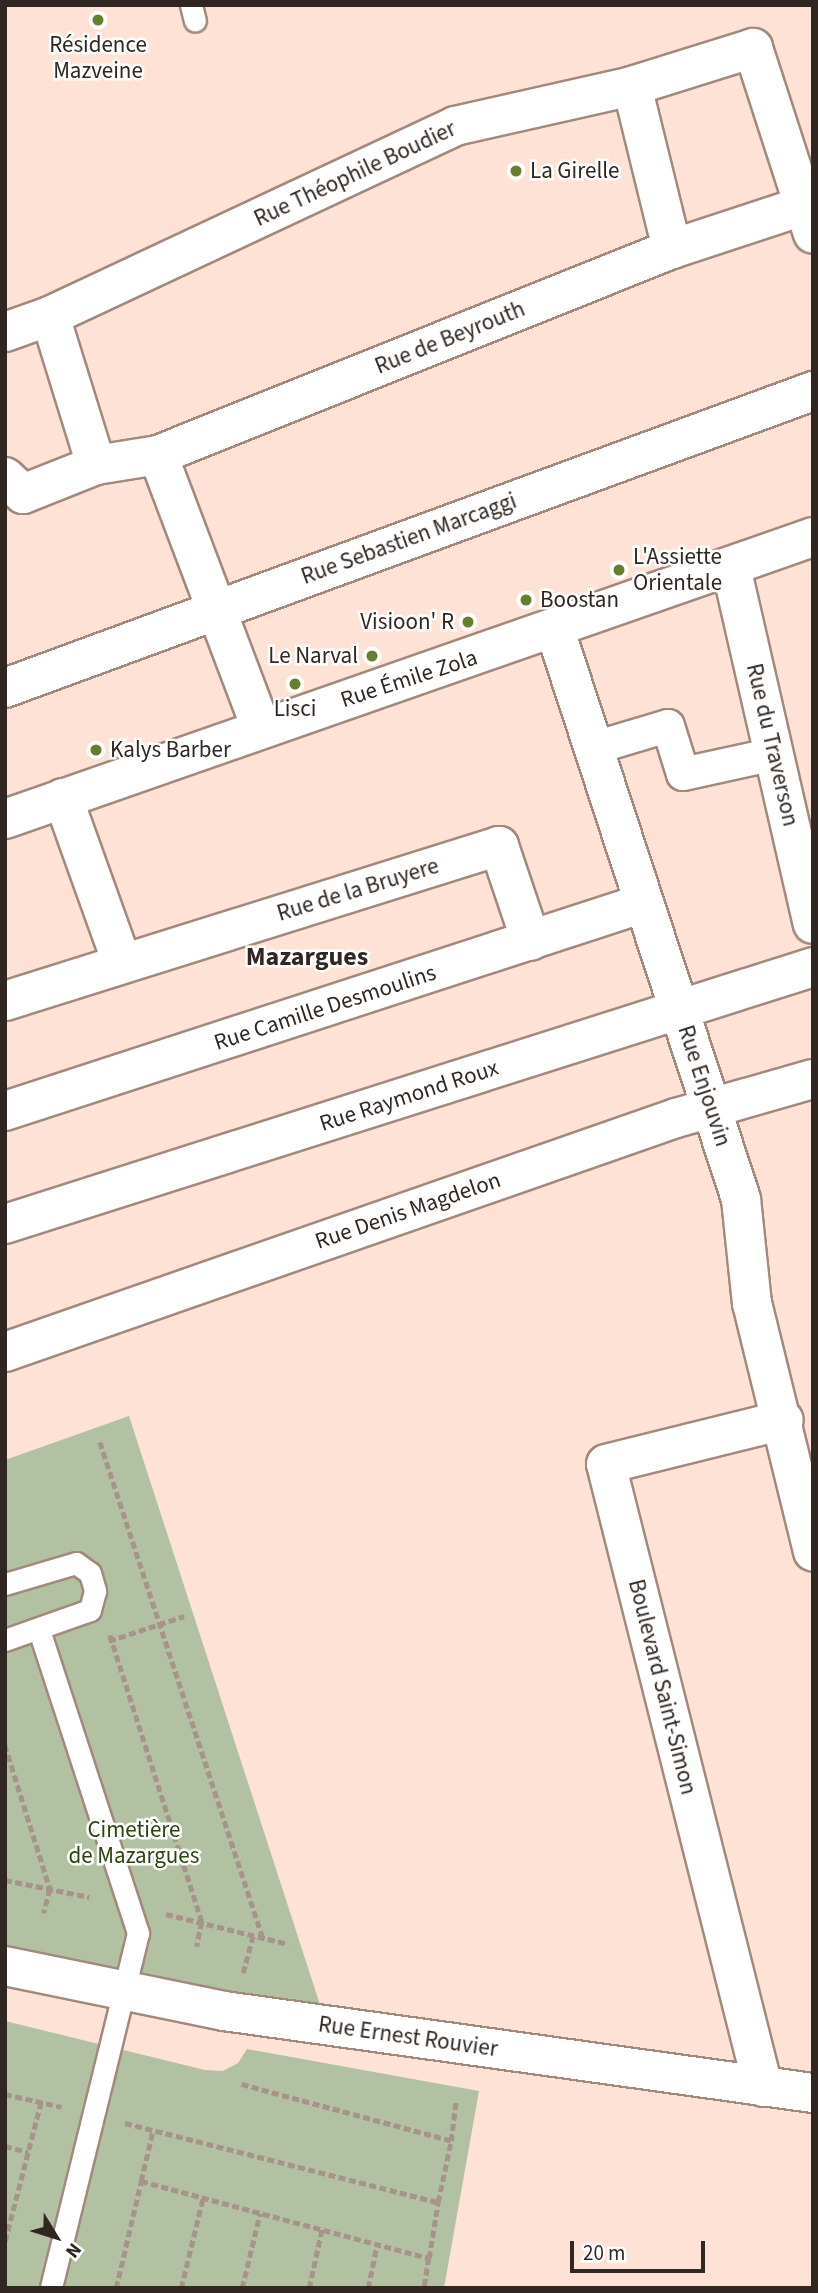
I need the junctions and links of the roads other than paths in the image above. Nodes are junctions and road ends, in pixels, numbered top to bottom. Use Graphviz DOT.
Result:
graph roads {
  1 [pos="632,86"];
  2 [pos="808,220"];
  3 [pos="672,249"];
  4 [pos="50,316"];
  5 [pos="5,332"];
  6 [pos="813,391"];
  7 [pos="158,455"];
  8 [pos="96,465"];
  9 [pos="5,477"];
  10 [pos="813,537"];
  11 [pos="731,567"];
  12 [pos="218,609"];
  13 [pos="555,630"];
  14 [pos="5,688"];
  15 [pos="261,728"];
  16 [pos="594,748"];
  17 [pos="774,754"];
  18 [pos="63,798"];
  19 [pos="5,819"];
  20 [pos="644,903"];
  21 [pos="813,924"];
  22 [pos="531,940"];
  23 [pos="122,963"];
  24 [pos="813,967"];
  25 [pos="5,1001"];
  26 [pos="680,1011"];
  27 [pos="813,1079"];
  28 [pos="713,1110"];
  29 [pos="5,1111"];
  30 [pos="5,1224"];
  31 [pos="5,1352"];
  32 [pos="784,1420"];
  33 [pos="813,1552"];
  34 [pos="5,1584"];
  35 [pos="40,1630"];
  36 [pos="5,1640"];
  37 [pos="5,1966"];
  38 [pos="126,1991"];
  39 [pos="762,2087"];
  40 [pos="813,2093"];
  41 [pos="51,2288"];
  1 -- 2 [label="street, Rue Théophile Boudier"];
  1 -- 3 [label="street"];
  1 -- 4 [label="street, Rue Théophile Boudier"];
  2 -- 3 [label="street, Rue de Beyrouth"];
  3 -- 7 [label="street, Rue de Beyrouth"];
  4 -- 5 [label="street, Rue Théophile Boudier"];
  4 -- 8 [label="street"];
  6 -- 12 [label="street, Rue Sebastien Marcaggi"];
  7 -- 8 [label="street, Rue de Beyrouth"];
  7 -- 12 [label="street"];
  8 -- 9 [label="street, Rue de Beyrouth"];
  10 -- 11 [label="street, Rue Émile Zola"];
  11 -- 13 [label="street, Rue Émile Zola"];
  11 -- 17 [label="street, Rue du Traverson"];
  12 -- 14 [label="street, Rue Sebastien Marcaggi"];
  12 -- 15 [label="street"];
  13 -- 15 [label="street, Rue Émile Zola"];
  13 -- 16 [label="street, Rue Enjouvin"];
  15 -- 18 [label="street, Rue Émile Zola"];
  16 -- 17 [label="street"];
  16 -- 20 [label="street, Rue Enjouvin"];
  17 -- 21 [label="street, Rue du Traverson"];
  18 -- 19 [label="street, Rue Émile Zola"];
  18 -- 23 [label="street"];
  20 -- 22 [label="street, Rue Camille Desmoulins"];
  20 -- 26 [label="street, Rue Enjouvin"];
  22 -- 23 [label="street, Rue de la Bruyere"];
  22 -- 29 [label="street, Rue Camille Desmoulins"];
  23 -- 25 [label="street, Rue de la Bruyere"];
  24 -- 26 [label="street, Rue Raymond Roux"];
  26 -- 28 [label="street, Rue Enjouvin"];
  26 -- 30 [label="street, Rue Raymond Roux"];
  27 -- 28 [label="street, Rue Denis Magdelon"];
  28 -- 31 [label="street, Rue Denis Magdelon"];
  28 -- 32 [label="street, Rue Enjouvin"];
  32 -- 33 [label="street, Rue Enjouvin"];
  32 -- 39 [label="street, Boulevard Saint-Simon"];
  34 -- 35 [label="lane"];
  35 -- 36 [label="lane"];
  35 -- 38 [label="lane"];
  37 -- 38 [label="street, Rue Ernest Rouvier"];
  38 -- 39 [label="street, Rue Ernest Rouvier"];
  38 -- 41 [label="lane"];
  39 -- 40 [label="street, Rue Ernest Rouvier"];
}
